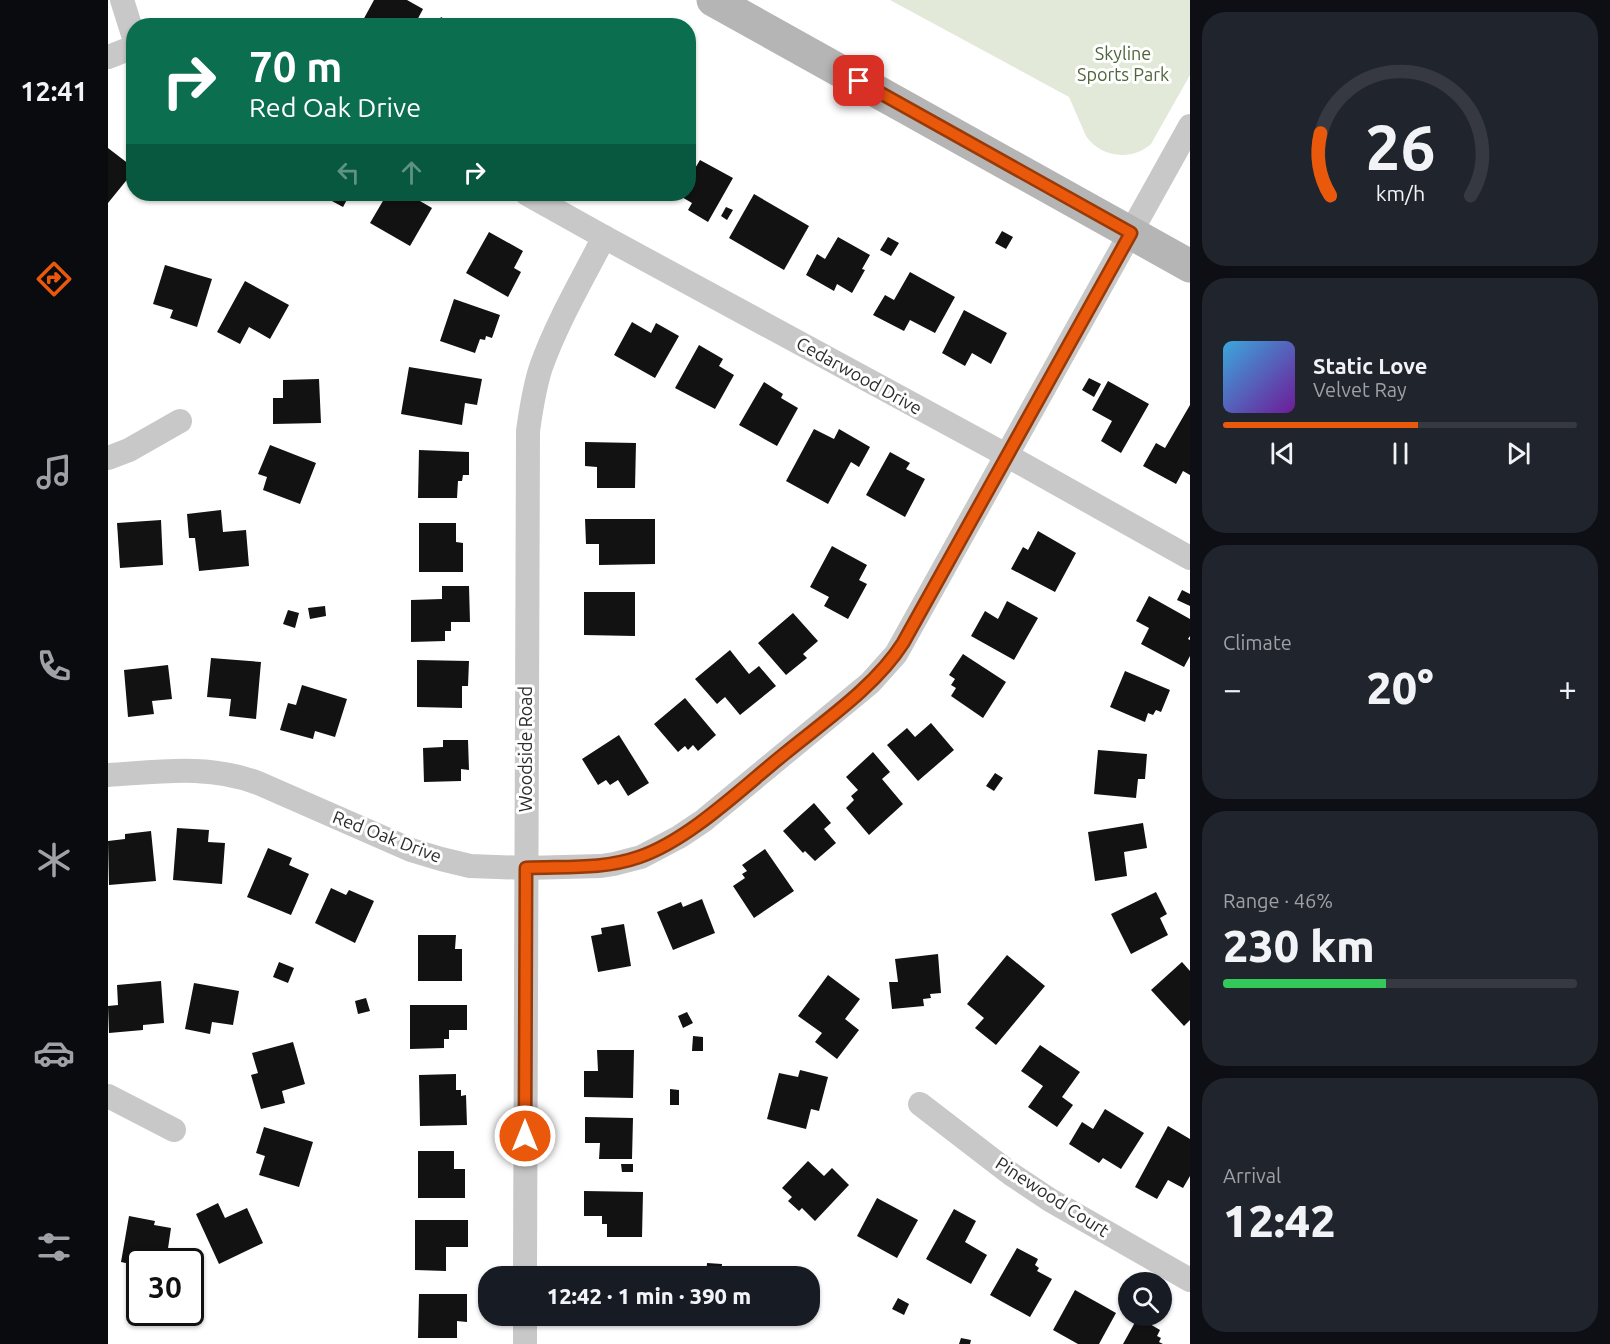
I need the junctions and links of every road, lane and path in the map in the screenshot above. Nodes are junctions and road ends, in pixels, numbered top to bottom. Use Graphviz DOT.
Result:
graph roads {
  1 [pos="122,0"];
  2 [pos="713,0"];
  3 [pos="128,18"];
  4 [pos="126,50"];
  5 [pos="108,57"];
  6 [pos="1190,126"];
  7 [pos="540,201"];
  8 [pos="1131,233"];
  9 [pos="604,237"];
  10 [pos="1190,266"];
  11 [pos="180,420"];
  12 [pos="1006,455"];
  13 [pos="108,458"];
  14 [pos="1190,558"];
  15 [pos="108,775"];
  16 [pos="526,868"];
  17 [pos="108,1096"];
  18 [pos="920,1104"];
  19 [pos="174,1130"];
  20 [pos="525,1266"];
  21 [pos="1190,1280"];
  22 [pos="525,1326"];
  23 [pos="525,1344"];
  1 -- 3 [label="street"];
  2 -- 8 [label="main road"];
  4 -- 5 [label="street"];
  6 -- 8 [label="street, Red Oak Drive"];
  7 -- 9 [label="street, Cedarwood Drive"];
  8 -- 10 [label="main road"];
  8 -- 12 [label="street, Red Oak Drive"];
  9 -- 12 [label="street, Cedarwood Drive"];
  9 -- 16 [label="street, Woodside Road"];
  11 -- 13 [label="street"];
  12 -- 14 [label="street, Cedarwood Drive"];
  12 -- 16 [label="street, Red Oak Drive"];
  15 -- 16 [label="street, Red Oak Drive"];
  16 -- 20 [label="street, Woodside Road"];
  17 -- 19 [label="street"];
  18 -- 21 [label="street, Pinewood Court"];
  22 -- 23 [label="street"];
}
